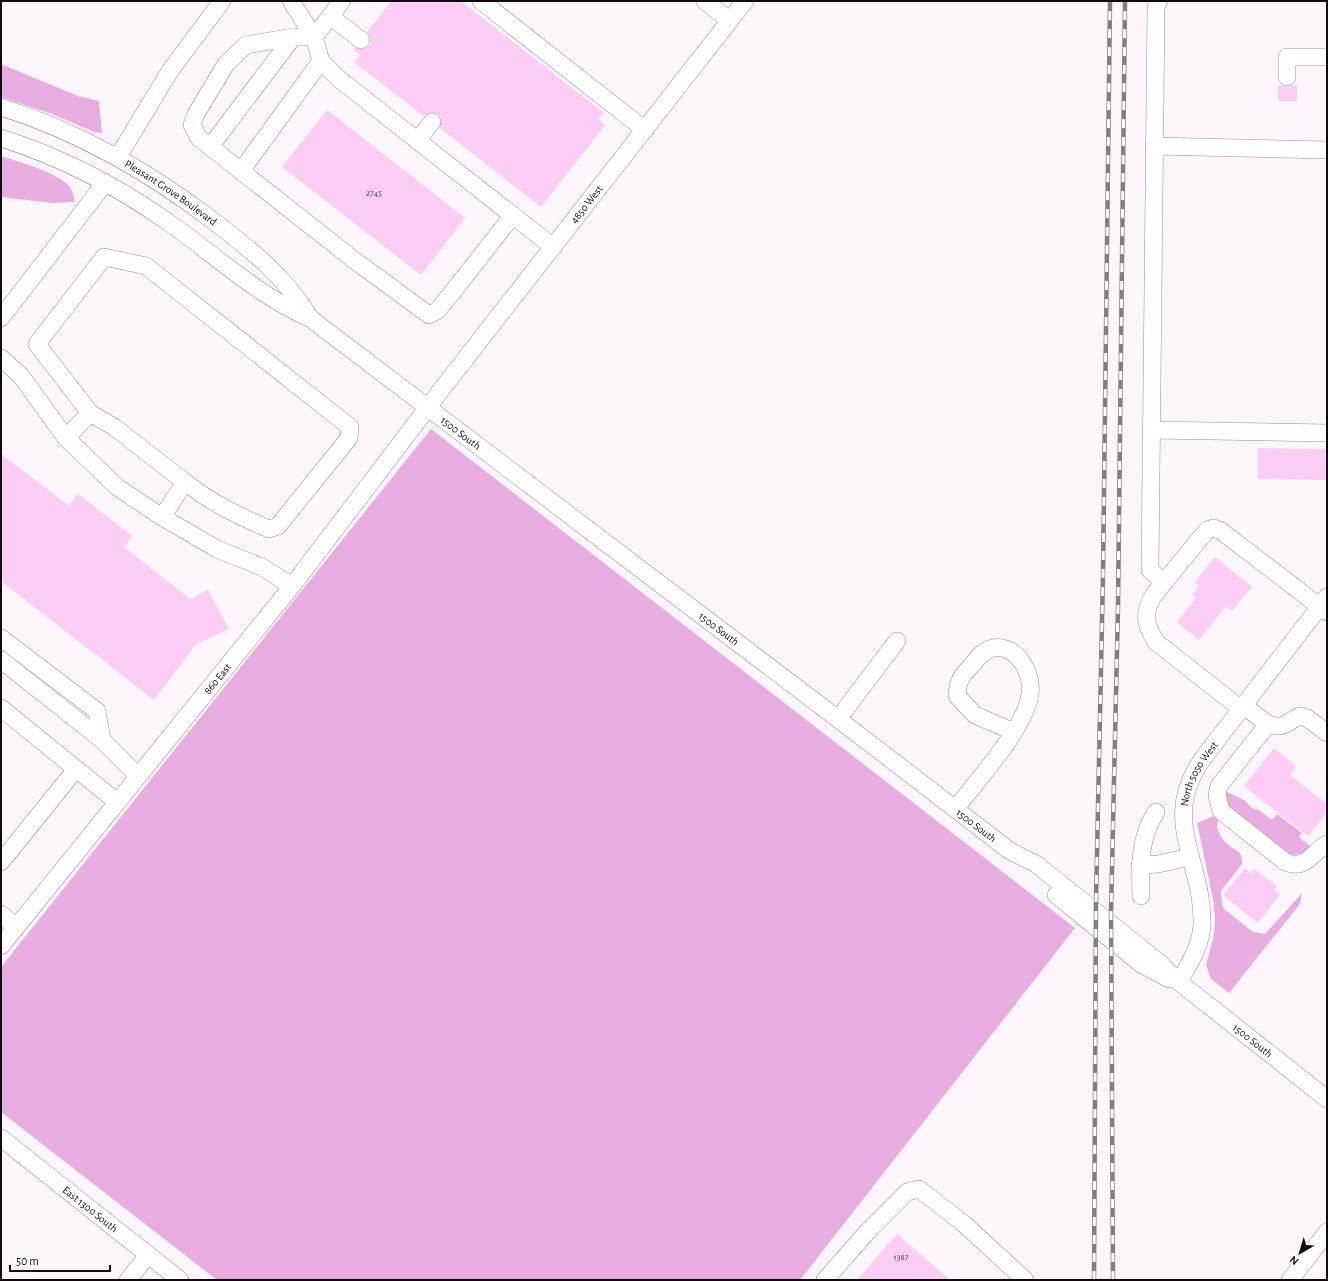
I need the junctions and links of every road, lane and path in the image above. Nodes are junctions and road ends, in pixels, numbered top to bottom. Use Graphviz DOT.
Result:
graph roads {
  1 [pos="222,1"];
  2 [pos="291,1"];
  3 [pos="481,1"];
  4 [pos="705,1"];
  5 [pos="746,1"];
  6 [pos="1159,1"];
  7 [pos="335,6"];
  8 [pos="730,20"];
  9 [pos="293,37"];
  10 [pos="314,37"];
  11 [pos="361,40"];
  12 [pos="1327,57"];
  13 [pos="321,61"];
  14 [pos="1287,77"];
  15 [pos="1,107"];
  16 [pos="432,122"];
  17 [pos="645,130"];
  18 [pos="1,138"];
  19 [pos="417,141"];
  20 [pos="1154,146"];
  21 [pos="210,147"];
  22 [pos="1327,150"];
  23 [pos="118,157"];
  24 [pos="241,171"];
  25 [pos="105,183"];
  26 [pos="513,215"];
  27 [pos="553,247"];
  28 [pos="1,318"];
  29 [pos="311,319"];
  30 [pos="1,358"];
  31 [pos="428,408"];
  32 [pos="90,413"];
  33 [pos="1152,430"];
  34 [pos="1327,432"];
  35 [pos="66,438"];
  36 [pos="185,482"];
  37 [pos="162,517"];
  38 [pos="1163,582"];
  39 [pos="292,586"];
  40 [pos="1324,605"];
  41 [pos="1,638"];
  42 [pos="897,641"];
  43 [pos="1,660"];
  44 [pos="1243,707"];
  45 [pos="1,708"];
  46 [pos="838,718"];
  47 [pos="1268,724"];
  48 [pos="1014,732"];
  49 [pos="1327,733"];
  50 [pos="102,740"];
  51 [pos="76,769"];
  52 [pos="138,776"];
  53 [pos="117,802"];
  54 [pos="956,808"];
  55 [pos="1156,812"];
  56 [pos="1327,844"];
  57 [pos="1190,857"];
  58 [pos="1,862"];
  59 [pos="1140,865"];
  60 [pos="1141,896"];
  61 [pos="1,914"];
  62 [pos="16,927"];
  63 [pos="1,946"];
  64 [pos="1180,982"];
  65 [pos="1327,1099"];
  66 [pos="1,1138"];
  67 [pos="1327,1232"];
  68 [pos="148,1255"];
  69 [pos="128,1280"];
  70 [pos="180,1280"];
  71 [pos="825,1280"];
  72 [pos="1025,1280"];
  73 [pos="1290,1280"];
  1 -- 23 [label="street"];
  2 -- 10 [label="street"];
  3 -- 17 [label="street"];
  4 -- 8 [label="street"];
  5 -- 8 [label="street, 4850 West"];
  6 -- 20 [label="street"];
  7 -- 10 [label="street"];
  7 -- 11 [label="street"];
  8 -- 17 [label="street, 4850 West"];
  9 -- 10 [label="street"];
  9 -- 21 [label="street"];
  9 -- 21 [label="street"];
  10 -- 13 [label="street"];
  12 -- 14 [label="street"];
  13 -- 19 [label="street"];
  13 -- 24 [label="street"];
  15 -- 23 [label="street, Pleasant Grove Boulevard"];
  16 -- 19 [label="street"];
  17 -- 27 [label="street, 4850 West"];
  18 -- 25 [label="street, Pleasant Grove Boulevard"];
  19 -- 26 [label="street"];
  20 -- 22 [label="street"];
  20 -- 33 [label="street"];
  21 -- 24 [label="street"];
  23 -- 29 [label="street, Pleasant Grove Boulevard"];
  24 -- 26 [label="street"];
  25 -- 28 [label="street"];
  25 -- 29 [label="street, Pleasant Grove Boulevard"];
  26 -- 27 [label="street"];
  27 -- 31 [label="street, 4850 West"];
  29 -- 31 [label="street, Pleasant Grove Boulevard"];
  30 -- 35 [label="street"];
  31 -- 39 [label="street, 860 East"];
  31 -- 46 [label="street, 1500 South"];
  32 -- 35 [label="street"];
  32 -- 36 [label="street"];
  32 -- 36 [label="street"];
  33 -- 34 [label="street"];
  33 -- 38 [label="street"];
  35 -- 37 [label="street"];
  36 -- 37 [label="street"];
  37 -- 39 [label="street"];
  38 -- 40 [label="street"];
  38 -- 44 [label="street"];
  39 -- 52 [label="street, 860 East"];
  40 -- 44 [label="street, North 5050 West"];
  41 -- 50 [label="street"];
  42 -- 46 [label="street"];
  43 -- 50 [label="street"];
  44 -- 47 [label="street"];
  44 -- 57 [label="street, North 5050 West"];
  45 -- 51 [label="street"];
  46 -- 54 [label="street, 1500 South"];
  47 -- 49 [label="street"];
  47 -- 56 [label="street"];
  48 -- 48 [label="street"];
  48 -- 54 [label="street"];
  50 -- 52 [label="street"];
  51 -- 53 [label="street"];
  51 -- 58 [label="street"];
  52 -- 53 [label="street, 860 East"];
  53 -- 62 [label="street, 860 East"];
  54 -- 64 [label="street, 1500 South"];
  55 -- 59 [label="street"];
  57 -- 59 [label="street"];
  57 -- 64 [label="street, North 5050 West"];
  59 -- 60 [label="street"];
  61 -- 62 [label="street"];
  62 -- 63 [label="street, 860 East"];
  64 -- 65 [label="street, 1500 South"];
  66 -- 68 [label="street, East 1300 South"];
  67 -- 73 [label="street"];
  68 -- 69 [label="street"];
  68 -- 70 [label="street, East 1300 South"];
  71 -- 72 [label="street"];
}
